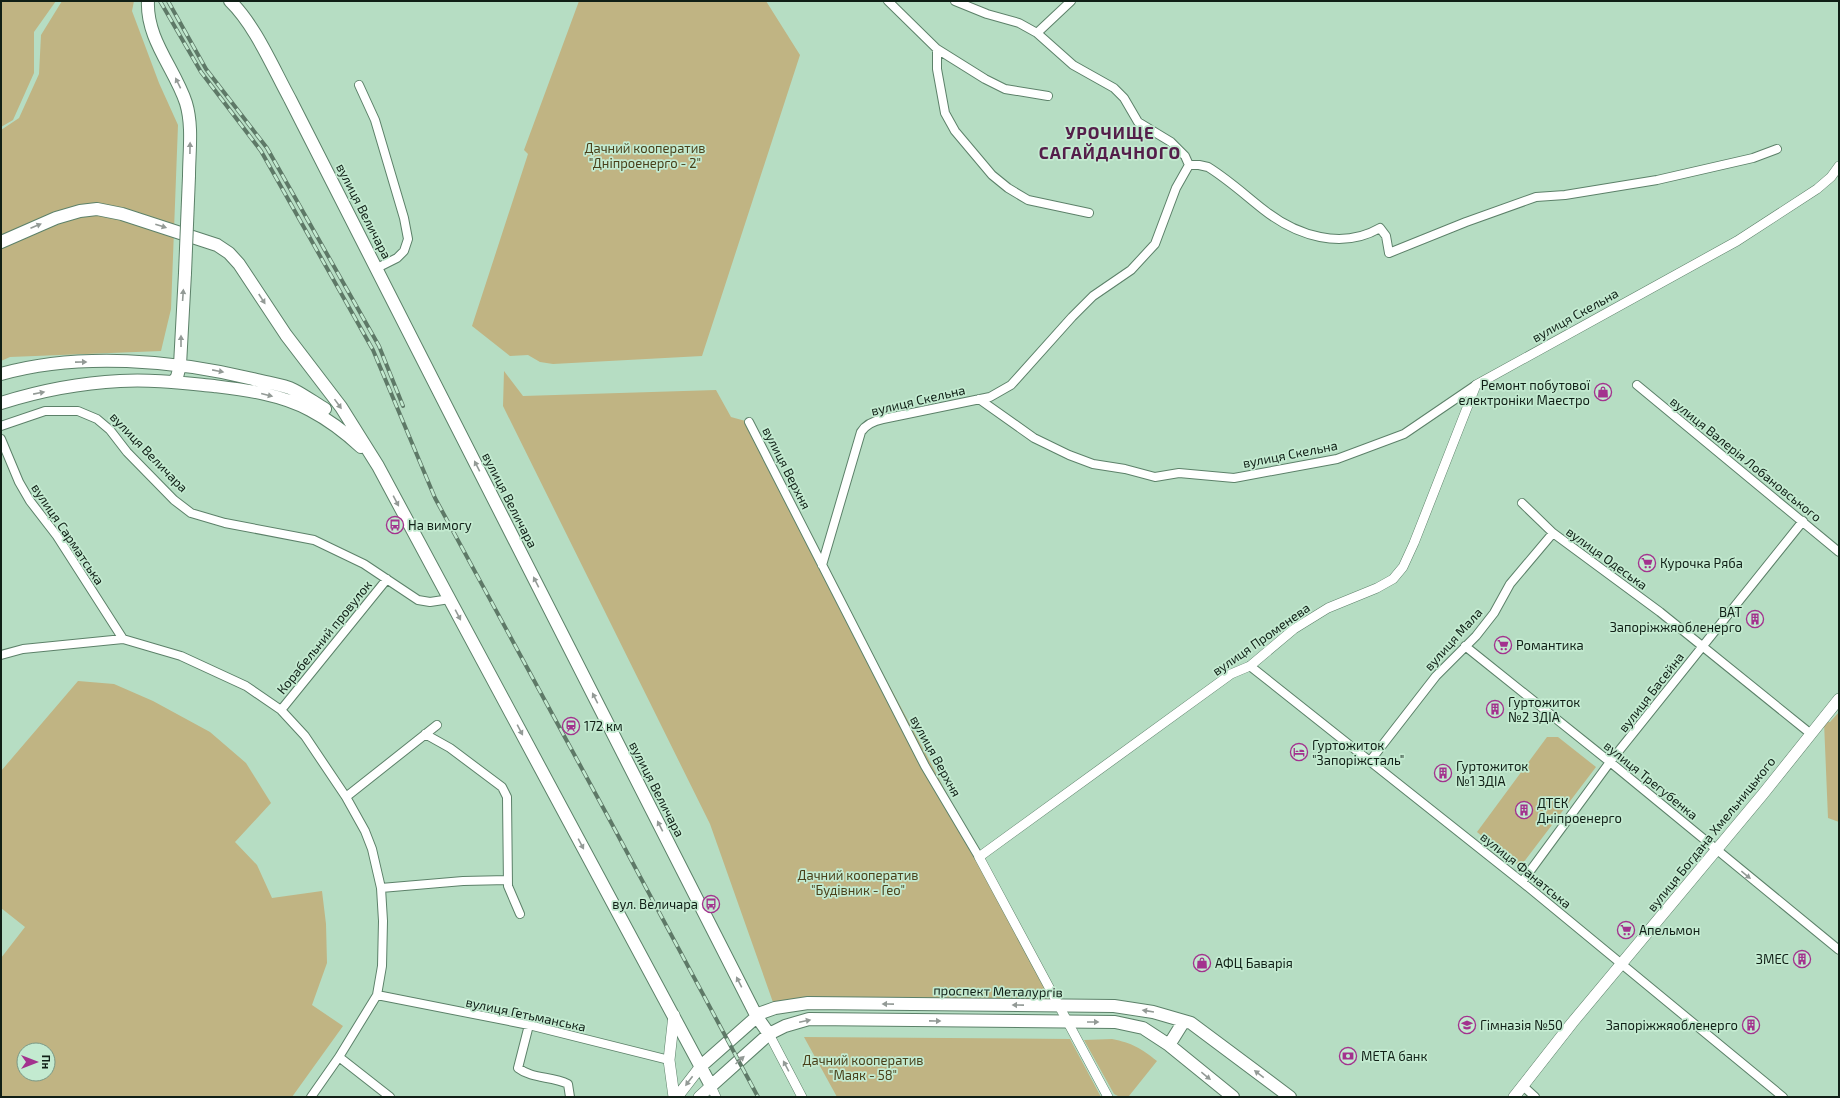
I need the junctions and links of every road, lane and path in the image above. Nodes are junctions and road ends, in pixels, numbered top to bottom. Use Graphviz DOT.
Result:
graph roads {
  1 [pos="148,1"];
  2 [pos="230,1"];
  3 [pos="888,1"];
  4 [pos="955,1"];
  5 [pos="1071,1"];
  6 [pos="1037,33"];
  7 [pos="937,49"];
  8 [pos="359,85"];
  9 [pos="1048,96"];
  10 [pos="1777,149"];
  11 [pos="1189,166"];
  12 [pos="1839,166"];
  13 [pos="1089,213"];
  14 [pos="1,242"];
  15 [pos="377,268"];
  16 [pos="180,365"];
  17 [pos="1,374"];
  18 [pos="173,382"];
  19 [pos="1636,385"];
  20 [pos="1476,386"];
  21 [pos="980,399"];
  22 [pos="1,403"];
  23 [pos="748,422"];
  24 [pos="1,426"];
  25 [pos="1,439"];
  26 [pos="352,439"];
  27 [pos="378,466"];
  28 [pos="1522,503"];
  29 [pos="1803,521"];
  30 [pos="1553,533"];
  31 [pos="1839,552"];
  32 [pos="822,566"];
  33 [pos="387,579"];
  34 [pos="450,599"];
  35 [pos="123,639"];
  36 [pos="1465,646"];
  37 [pos="1703,646"];
  38 [pos="1,655"];
  39 [pos="1250,666"];
  40 [pos="1839,699"];
  41 [pos="281,710"];
  42 [pos="437,725"];
  43 [pos="425,734"];
  44 [pos="1811,734"];
  45 [pos="1370,761"];
  46 [pos="1610,762"];
  47 [pos="346,797"];
  48 [pos="1716,850"];
  49 [pos="979,857"];
  50 [pos="508,880"];
  51 [pos="1522,882"];
  52 [pos="381,888"];
  53 [pos="520,914"];
  54 [pos="1839,950"];
  55 [pos="1622,964"];
  56 [pos="377,995"];
  57 [pos="1060,1006"];
  58 [pos="674,1015"];
  59 [pos="756,1017"];
  60 [pos="1184,1021"];
  61 [pos="1069,1022"];
  62 [pos="529,1025"];
  63 [pos="769,1034"];
  64 [pos="1169,1045"];
  65 [pos="339,1057"];
  66 [pos="669,1060"];
  67 [pos="701,1066"];
  68 [pos="1522,1086"];
  69 [pos="714,1092"];
  70 [pos="311,1097"];
  71 [pos="390,1097"];
  72 [pos="570,1097"];
  73 [pos="674,1097"];
  74 [pos="677,1097"];
  75 [pos="699,1097"];
  76 [pos="802,1097"];
  77 [pos="1108,1097"];
  78 [pos="1233,1097"];
  79 [pos="1290,1097"];
  80 [pos="1514,1097"];
  81 [pos="1535,1097"];
  82 [pos="1783,1097"];
  16 -- 1 [label="main road, one-way, bridge"];
  2 -- 15 [label="main road, вулиця Величара"];
  3 -- 7 [label="street"];
  4 -- 6 [label="street"];
  5 -- 6 [label="street"];
  6 -- 11 [label="street"];
  7 -- 9 [label="street"];
  7 -- 13 [label="street"];
  8 -- 15 [label="street"];
  10 -- 11 [label="street"];
  11 -- 21 [label="street, вулиця Скельна"];
  12 -- 20 [label="street, вулиця Скельна"];
  14 -- 27 [label="main road, one-way"];
  59 -- 15 [label="main road, вулиця Величара, one-way"];
  17 -- 16 [label="main road, one-way"];
  16 -- 18 [label="main road"];
  16 -- 26 [label="main road, one-way"];
  22 -- 18 [label="main road, one-way"];
  18 -- 26 [label="main road, one-way"];
  19 -- 29 [label="street, вулиця Валерія Лобановського"];
  20 -- 21 [label="street, вулиця Скельна"];
  20 -- 39 [label="street, вулиця Променева"];
  21 -- 32 [label="street, вулиця Скельна"];
  23 -- 32 [label="street, вулиця Верхня"];
  24 -- 33 [label="street, вулиця Величара"];
  25 -- 35 [label="street, вулиця Сарматська"];
  26 -- 27 [label="main road"];
  27 -- 34 [label="main road, one-way"];
  28 -- 30 [label="street, вулиця Одеська"];
  29 -- 31 [label="street, вулиця Валерія Лобановського"];
  29 -- 37 [label="street, вулиця Басейна"];
  30 -- 36 [label="street, вулиця Мала"];
  30 -- 37 [label="street, вулиця Одеська"];
  32 -- 49 [label="street, вулиця Верхня"];
  33 -- 34 [label="street, вулиця Величара"];
  33 -- 41 [label="street, Корабельний провулок"];
  34 -- 58 [label="main road, one-way"];
  35 -- 38 [label="street"];
  35 -- 41 [label="street"];
  36 -- 45 [label="street, вулиця Мала"];
  36 -- 46 [label="street, вулиця Трегубенка"];
  37 -- 44 [label="street, вулиця Одеська"];
  37 -- 46 [label="street, вулиця Басейна"];
  39 -- 45 [label="street, вулиця Фанатська"];
  39 -- 49 [label="street, вулиця Променева"];
  40 -- 44 [label="main road, вулиця Богдана Хмельницького"];
  41 -- 47 [label="street"];
  42 -- 43 [label="street"];
  43 -- 47 [label="street"];
  43 -- 50 [label="street"];
  44 -- 48 [label="main road, вулиця Богдана Хмельницького"];
  45 -- 51 [label="street, вулиця Фанатська"];
  46 -- 48 [label="street, вулиця Трегубенка"];
  46 -- 51 [label="street, вулиця Басейна"];
  47 -- 52 [label="street"];
  48 -- 54 [label="street, вулиця Трегубенка, one-way"];
  48 -- 55 [label="main road, вулиця Богдана Хмельницького"];
  49 -- 57 [label="street, вулиця Верхня"];
  50 -- 52 [label="street"];
  50 -- 53 [label="street"];
  51 -- 55 [label="street, вулиця Фанатська"];
  52 -- 56 [label="street"];
  55 -- 68 [label="main road, вулиця Богдана Хмельницького"];
  55 -- 82 [label="street, вулиця Фанатська"];
  56 -- 62 [label="street, вулиця Гетьманська"];
  56 -- 65 [label="street"];
  57 -- 59 [label="main road, проспект Металургів, one-way"];
  60 -- 57 [label="main road, проспект Металургів, one-way"];
  57 -- 61 [label="street, вулиця Верхня"];
  58 -- 66 [label="main road"];
  58 -- 67 [label="main road"];
  59 -- 63 [label="main road, вулиця Величара"];
  59 -- 67 [label="main road, проспект Металургів"];
  60 -- 64 [label="main road"];
  79 -- 60 [label="main road, проспект Металургів, one-way"];
  63 -- 61 [label="main road, one-way"];
  61 -- 64 [label="main road, one-way"];
  61 -- 77 [label="street, вулиця Верхня"];
  62 -- 66 [label="street, вулиця Гетьманська"];
  62 -- 72 [label="street"];
  69 -- 63 [label="main road, one-way"];
  76 -- 63 [label="street, one-way"];
  64 -- 78 [label="main road, one-way"];
  65 -- 70 [label="street"];
  65 -- 71 [label="street"];
  66 -- 73 [label="main road"];
  67 -- 69 [label="main road"];
  67 -- 74 [label="main road, one-way"];
  68 -- 80 [label="main road, вулиця Богдана Хмельницького"];
  68 -- 81 [label="street"];
  69 -- 75 [label="main road"];
}
